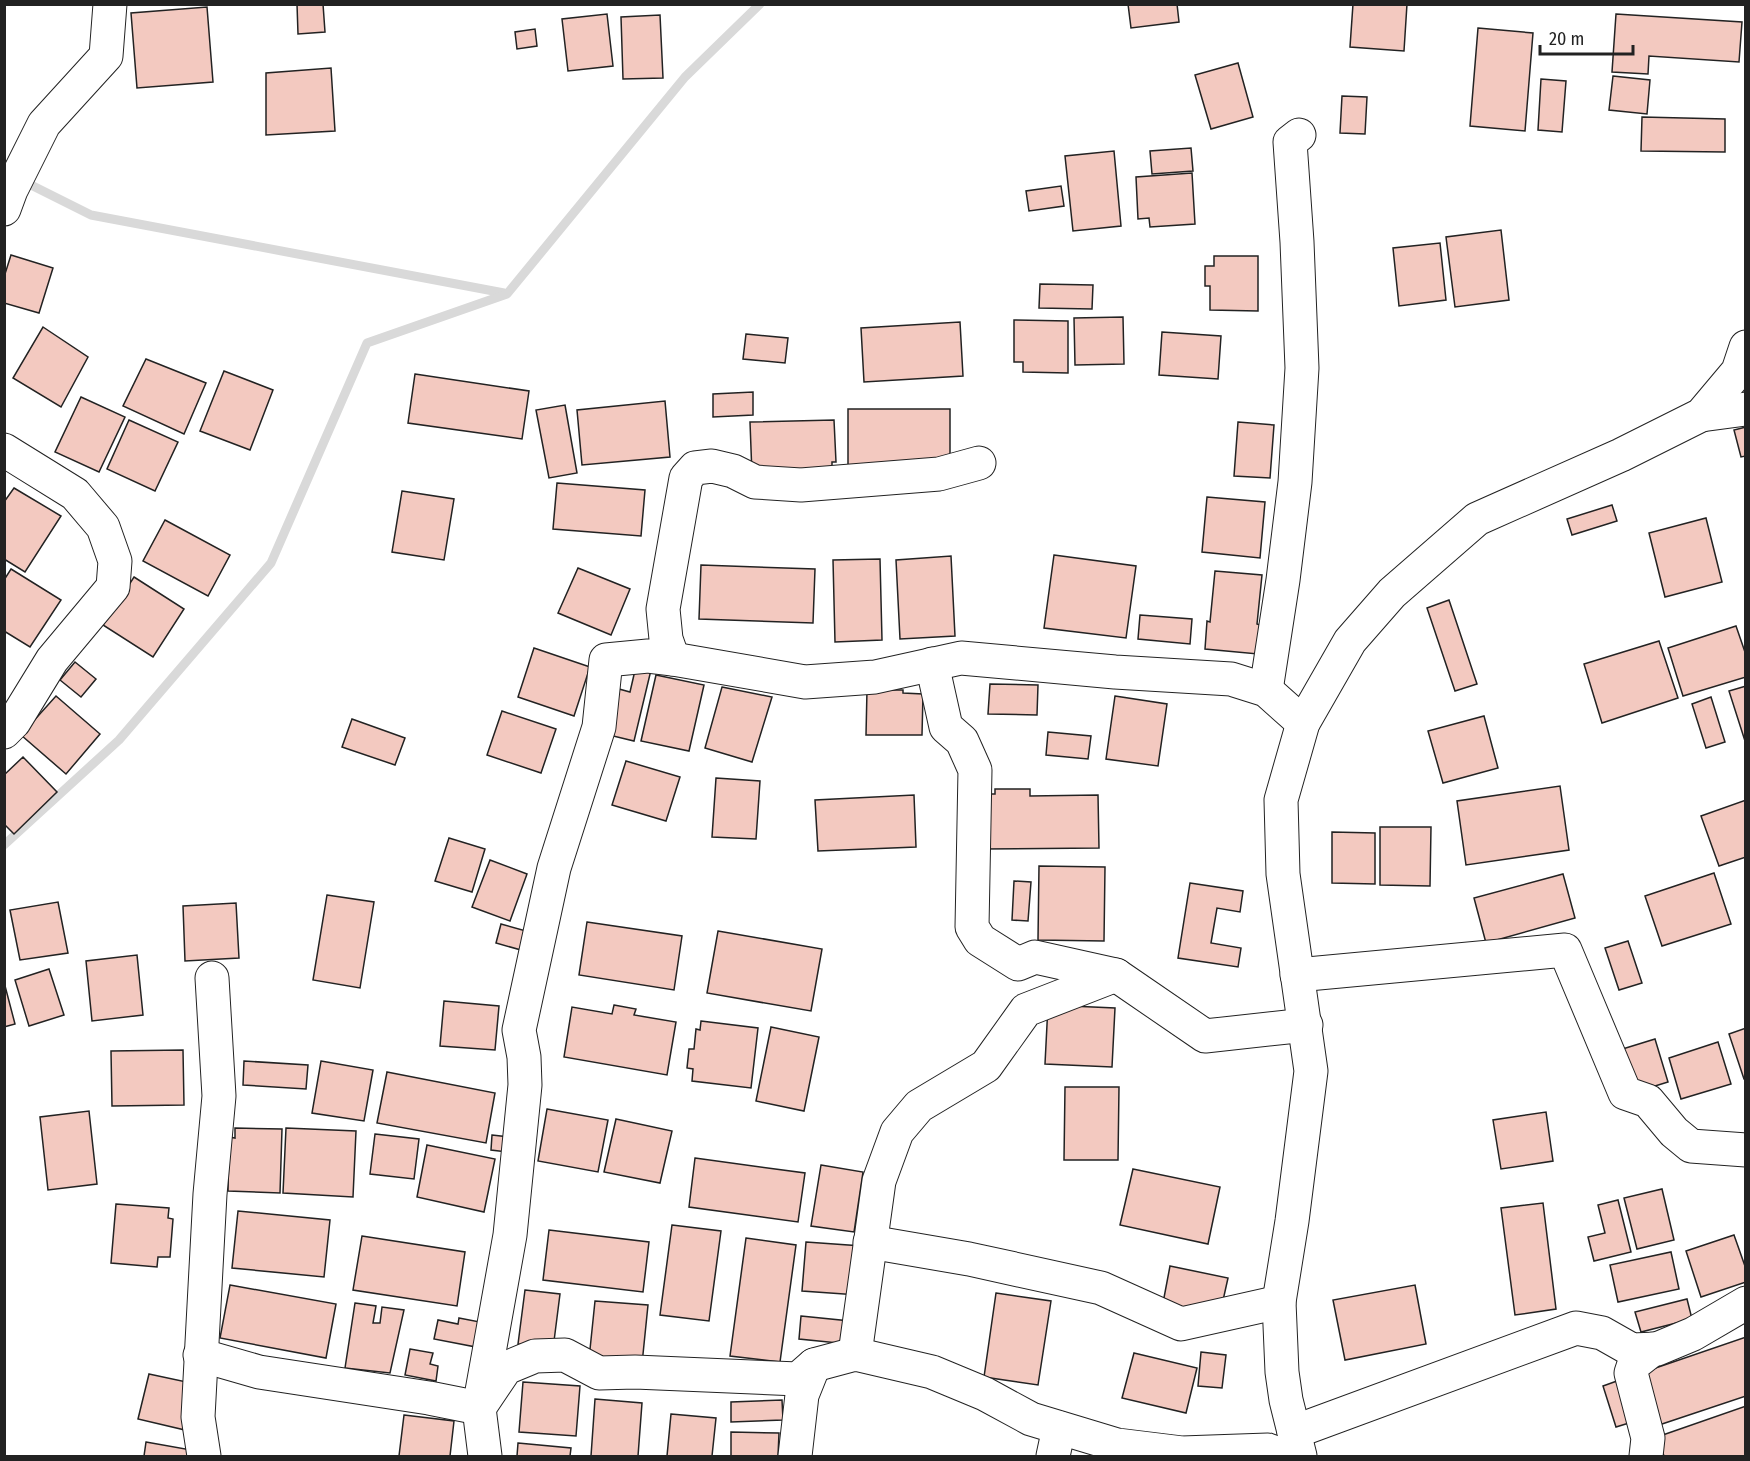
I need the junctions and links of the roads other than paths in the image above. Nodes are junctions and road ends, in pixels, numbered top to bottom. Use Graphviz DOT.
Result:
graph roads {
  1 [pos="118,7"];
  2 [pos="1299,135"];
  3 [pos="4,209"];
  4 [pos="1746,347"];
  5 [pos="1746,409"];
  6 [pos="1701,415"];
  7 [pos="4,450"];
  8 [pos="979,463"];
  9 [pos="673,659"];
  10 [pos="932,664"];
  11 [pos="1266,690"];
  12 [pos="1303,723"];
  13 [pos="4,732"];
  14 [pos="1116,975"];
  15 [pos="1297,975"];
  16 [pos="212,978"];
  17 [pos="1306,1025"];
  18 [pos="1746,1150"];
  19 [pos="870,1242"];
  20 [pos="1279,1302"];
  21 [pos="1746,1304"];
  22 [pos="1653,1349"];
  23 [pos="855,1354"];
  24 [pos="200,1355"];
  25 [pos="814,1365"];
  26 [pos="479,1408"];
  27 [pos="1056,1442"];
  28 [pos="1293,1448"];
  29 [pos="204,1456"];
  30 [pos="485,1456"];
  31 [pos="795,1456"];
  32 [pos="1646,1456"];
  1 -- 3 [label="street"];
  2 -- 11 [label="street"];
  4 -- 6 [label="street"];
  5 -- 6 [label="street"];
  6 -- 12 [label="street"];
  7 -- 13 [label="street"];
  8 -- 9 [label="street"];
  9 -- 10 [label="street"];
  9 -- 26 [label="street"];
  10 -- 11 [label="street"];
  10 -- 14 [label="street"];
  11 -- 12 [label="street"];
  12 -- 15 [label="street"];
  14 -- 17 [label="street"];
  14 -- 19 [label="street"];
  15 -- 17 [label="street"];
  15 -- 18 [label="street"];
  16 -- 24 [label="street"];
  17 -- 20 [label="street"];
  19 -- 20 [label="street"];
  19 -- 23 [label="street"];
  20 -- 28 [label="street"];
  21 -- 22 [label="street"];
  22 -- 28 [label="street"];
  22 -- 32 [label="street"];
  23 -- 25 [label="street"];
  23 -- 27 [label="street"];
  24 -- 26 [label="street"];
  24 -- 29 [label="street"];
  25 -- 26 [label="street"];
  25 -- 31 [label="street"];
  26 -- 30 [label="street"];
  27 -- 28 [label="street"];
}
